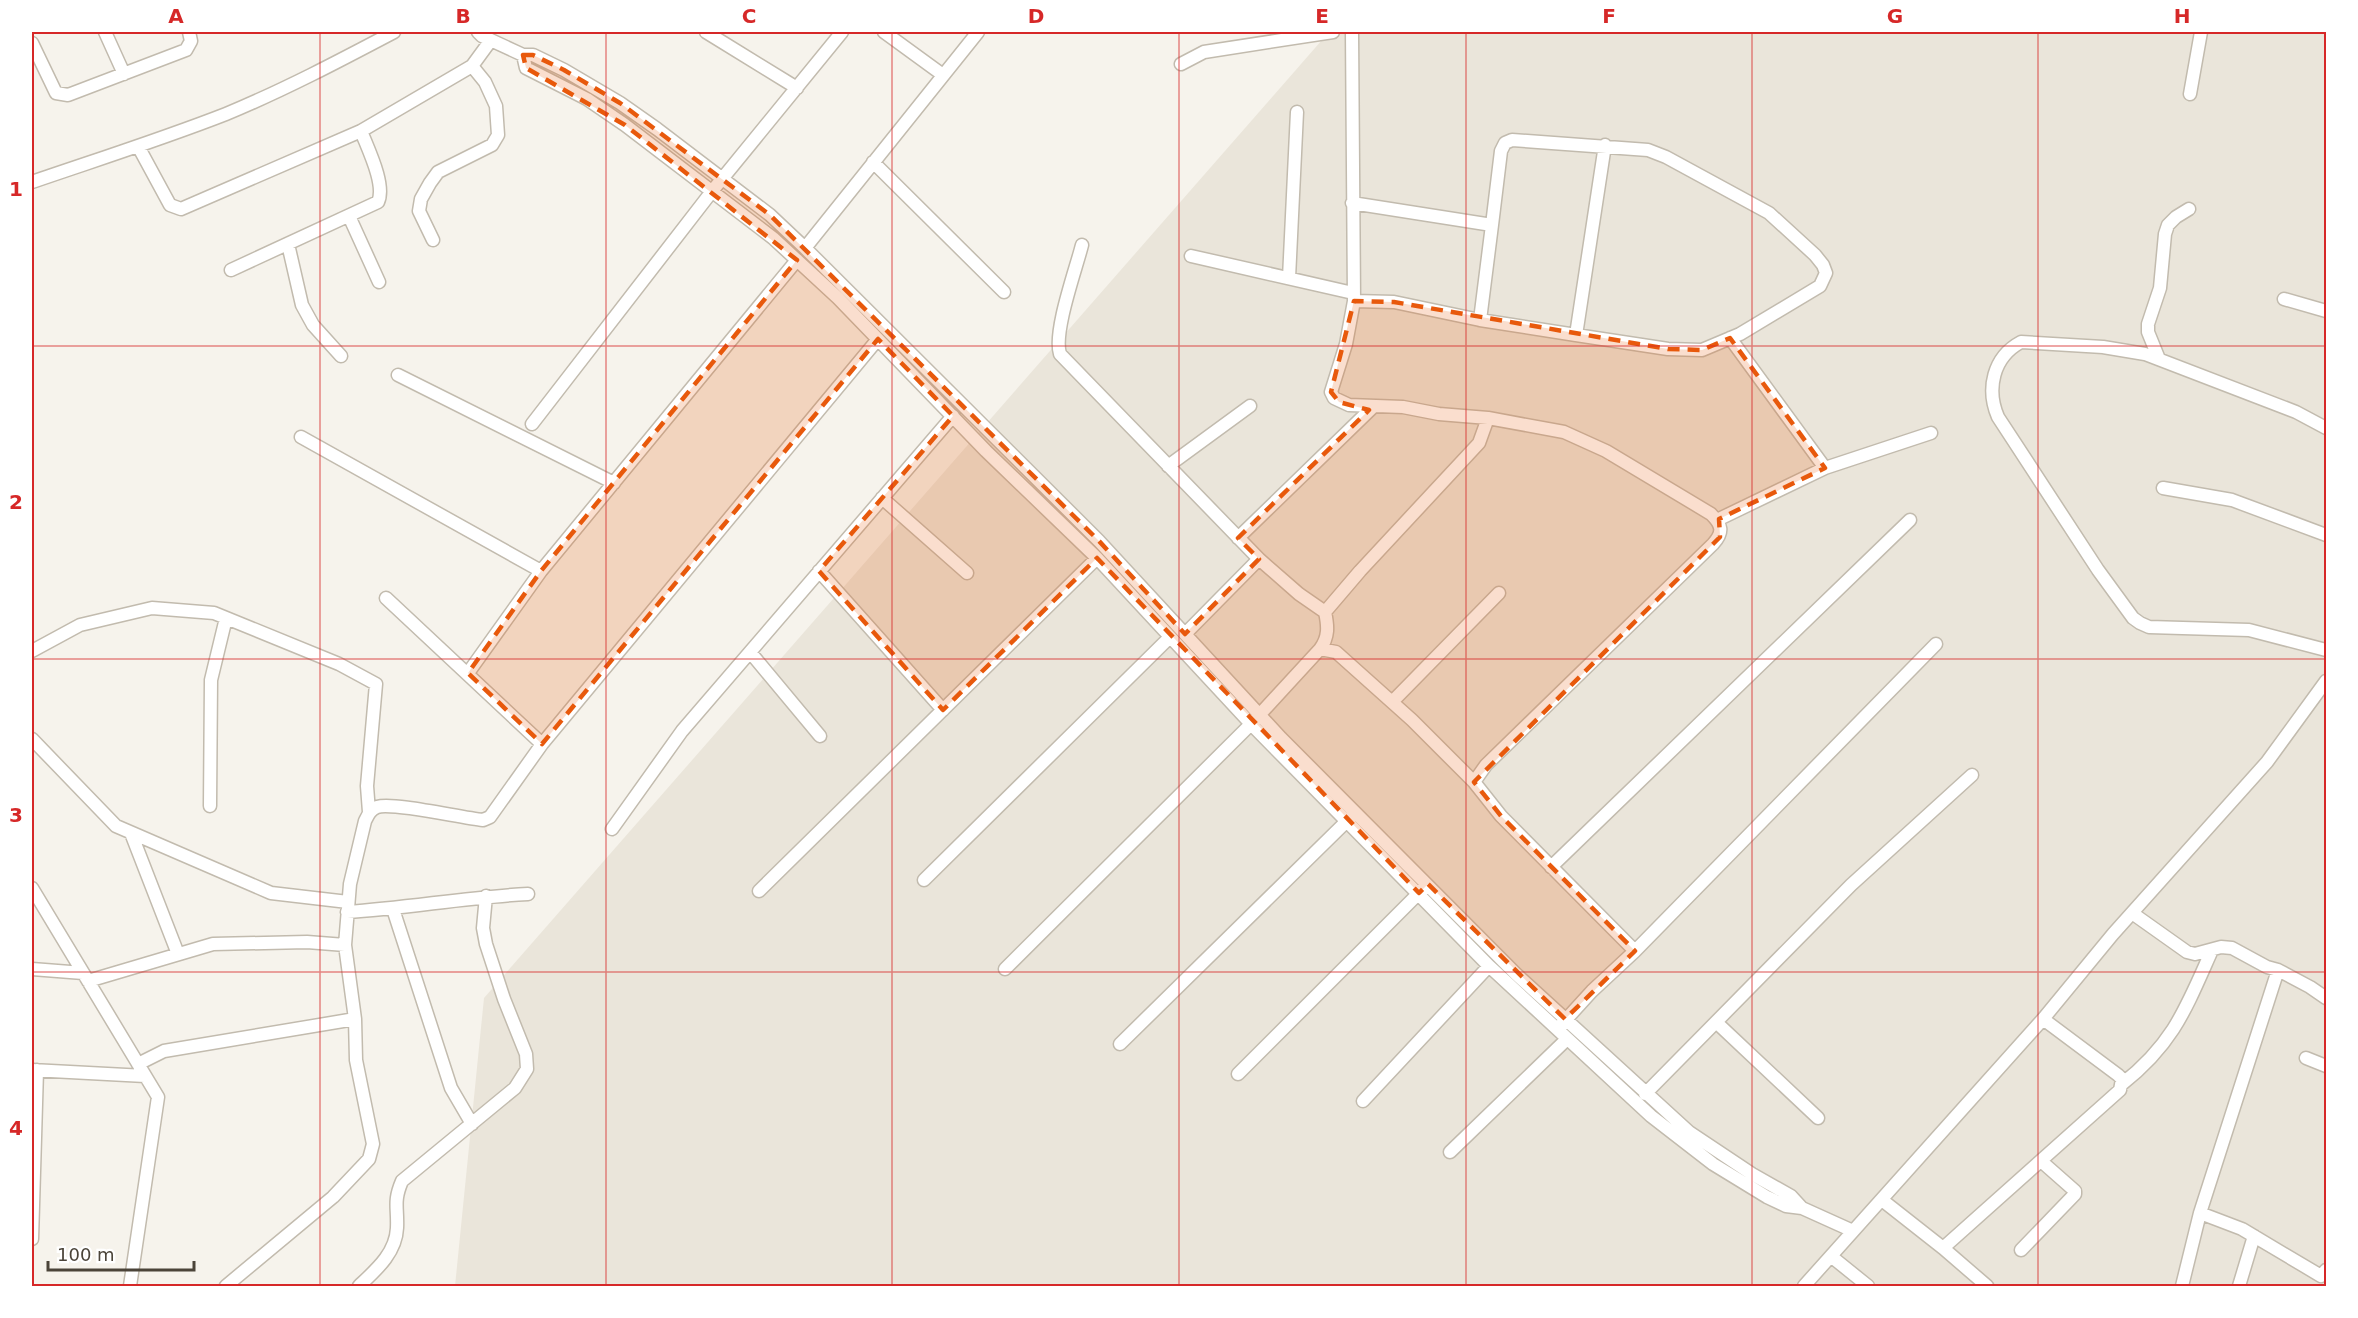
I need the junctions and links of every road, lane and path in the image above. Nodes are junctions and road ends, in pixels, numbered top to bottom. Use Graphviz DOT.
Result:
graph roads {
  1 [pos="105,32"];
  2 [pos="189,32"];
  3 [pos="394,32"];
  4 [pos="478,32"];
  5 [pos="706,32"];
  6 [pos="843,32"];
  7 [pos="884,32"];
  8 [pos="978,32"];
  9 [pos="1333,32"];
  10 [pos="1352,32"];
  11 [pos="2200,32"];
  12 [pos="491,40"];
  13 [pos="32,43"];
  14 [pos="523,55"];
  15 [pos="1180,64"];
  16 [pos="472,66"];
  17 [pos="124,74"];
  18 [pos="943,75"];
  19 [pos="797,88"];
  20 [pos="2190,94"];
  21 [pos="1297,112"];
  22 [pos="635,114"];
  23 [pos="625,125"];
  24 [pos="361,131"];
  25 [pos="1605,145"];
  26 [pos="138,146"];
  27 [pos="873,162"];
  28 [pos="722,179"];
  29 [pos="32,181"];
  30 [pos="712,190"];
  31 [pos="1352,203"];
  32 [pos="2189,210"];
  33 [pos="349,216"];
  34 [pos="1492,225"];
  35 [pos="433,240"];
  36 [pos="288,244"];
  37 [pos="1082,245"];
  38 [pos="805,248"];
  39 [pos="1191,256"];
  40 [pos="797,260"];
  41 [pos="231,270"];
  42 [pos="1289,278"];
  43 [pos="379,282"];
  44 [pos="1004,292"];
  45 [pos="843,294"];
  46 [pos="1354,297"];
  47 [pos="2284,299"];
  48 [pos="2326,311"];
  49 [pos="1480,320"];
  50 [pos="1576,335"];
  51 [pos="878,339"];
  52 [pos="1730,339"];
  53 [pos="341,356"];
  54 [pos="2158,359"];
  55 [pos="398,375"];
  56 [pos="1250,406"];
  57 [pos="1374,406"];
  58 [pos="953,416"];
  59 [pos="1488,418"];
  60 [pos="980,423"];
  61 [pos="532,424"];
  62 [pos="2326,428"];
  63 [pos="969,432"];
  64 [pos="1931,433"];
  65 [pos="301,437"];
  66 [pos="1168,466"];
  67 [pos="1825,468"];
  68 [pos="614,483"];
  69 [pos="2163,488"];
  70 [pos="882,498"];
  71 [pos="1717,520"];
  72 [pos="1910,520"];
  73 [pos="2326,535"];
  74 [pos="1238,538"];
  75 [pos="1097,558"];
  76 [pos="1259,559"];
  77 [pos="541,571"];
  78 [pos="819,571"];
  79 [pos="967,573"];
  80 [pos="1499,593"];
  81 [pos="386,598"];
  82 [pos="1325,612"];
  83 [pos="226,618"];
  84 [pos="1185,634"];
  85 [pos="1170,637"];
  86 [pos="1936,644"];
  87 [pos="1320,649"];
  88 [pos="2326,650"];
  89 [pos="32,651"];
  90 [pos="750,652"];
  91 [pos="468,673"];
  92 [pos="2326,681"];
  93 [pos="1392,702"];
  94 [pos="943,710"];
  95 [pos="1258,714"];
  96 [pos="1251,724"];
  97 [pos="820,736"];
  98 [pos="32,739"];
  99 [pos="542,744"];
  100 [pos="1972,775"];
  101 [pos="1474,782"];
  102 [pos="210,806"];
  103 [pos="369,812"];
  104 [pos="1355,812"];
  105 [pos="1347,822"];
  106 [pos="612,828"];
  107 [pos="131,833"];
  108 [pos="1551,867"];
  109 [pos="924,880"];
  110 [pos="32,888"];
  111 [pos="1423,888"];
  112 [pos="759,891"];
  113 [pos="528,894"];
  114 [pos="486,896"];
  115 [pos="348,907"];
  116 [pos="393,909"];
  117 [pos="2132,913"];
  118 [pos="345,945"];
  119 [pos="2212,950"];
  120 [pos="1635,951"];
  121 [pos="178,954"];
  122 [pos="1489,966"];
  123 [pos="32,969"];
  124 [pos="1005,969"];
  125 [pos="2277,970"];
  126 [pos="85,977"];
  127 [pos="2326,998"];
  128 [pos="355,1019"];
  129 [pos="2043,1019"];
  130 [pos="1716,1022"];
  131 [pos="1561,1024"];
  132 [pos="1568,1039"];
  133 [pos="1120,1044"];
  134 [pos="2306,1058"];
  135 [pos="138,1064"];
  136 [pos="2326,1066"];
  137 [pos="34,1070"];
  138 [pos="1238,1074"];
  139 [pos="145,1076"];
  140 [pos="2122,1084"];
  141 [pos="1645,1094"];
  142 [pos="1363,1101"];
  143 [pos="1818,1118"];
  144 [pos="472,1124"];
  145 [pos="1450,1152"];
  146 [pos="2041,1161"];
  147 [pos="1882,1200"];
  148 [pos="1802,1208"];
  149 [pos="2200,1213"];
  150 [pos="1853,1231"];
  151 [pos="2254,1236"];
  152 [pos="32,1239"];
  153 [pos="1942,1248"];
  154 [pos="2021,1250"];
  155 [pos="1832,1257"];
  156 [pos="2325,1275"];
  157 [pos="130,1287"];
  158 [pos="226,1287"];
  159 [pos="359,1287"];
  160 [pos="1804,1287"];
  161 [pos="1868,1287"];
  162 [pos="1987,1287"];
  163 [pos="2182,1287"];
  164 [pos="2239,1287"];
  1 -- 17 [label="street"];
  2 -- 17 [label="street"];
  3 -- 26 [label="street"];
  4 -- 12 [label="street"];
  5 -- 19 [label="street"];
  6 -- 19 [label="street"];
  7 -- 18 [label="street"];
  8 -- 18 [label="street"];
  9 -- 15 [label="street"];
  10 -- 31 [label="street"];
  11 -- 20 [label="street"];
  12 -- 14 [label="street"];
  12 -- 16 [label="street"];
  13 -- 17 [label="street"];
  14 -- 22 [label="street"];
  14 -- 23 [label="street"];
  16 -- 24 [label="street"];
  16 -- 35 [label="street"];
  18 -- 27 [label="street"];
  19 -- 28 [label="street"];
  21 -- 42 [label="street"];
  22 -- 23 [label="street"];
  22 -- 28 [label="street"];
  23 -- 30 [label="street"];
  24 -- 26 [label="street"];
  24 -- 33 [label="street"];
  25 -- 34 [label="street"];
  25 -- 50 [label="street"];
  25 -- 52 [label="street"];
  26 -- 29 [label="street"];
  27 -- 38 [label="street"];
  27 -- 44 [label="street"];
  28 -- 30 [label="street"];
  28 -- 38 [label="street"];
  30 -- 40 [label="street"];
  30 -- 61 [label="street"];
  31 -- 34 [label="street"];
  31 -- 46 [label="street"];
  32 -- 54 [label="street"];
  33 -- 36 [label="street"];
  33 -- 43 [label="street"];
  34 -- 49 [label="street"];
  36 -- 41 [label="street"];
  36 -- 53 [label="street"];
  37 -- 66 [label="street"];
  38 -- 45 [label="street"];
  39 -- 42 [label="street"];
  40 -- 45 [label="street"];
  40 -- 68 [label="street"];
  42 -- 46 [label="street"];
  45 -- 51 [label="street"];
  45 -- 60 [label="street"];
  46 -- 49 [label="street"];
  46 -- 57 [label="street"];
  47 -- 48 [label="street"];
  49 -- 50 [label="street"];
  50 -- 52 [label="street"];
  51 -- 58 [label="street"];
  51 -- 99 [label="street"];
  52 -- 67 [label="street"];
  54 -- 62 [label="street"];
  54 -- 88 [label="street"];
  55 -- 68 [label="street"];
  56 -- 66 [label="street"];
  57 -- 59 [label="street"];
  57 -- 74 [label="street"];
  58 -- 63 [label="street"];
  58 -- 70 [label="street"];
  59 -- 71 [label="street"];
  59 -- 82 [label="street"];
  60 -- 63 [label="street"];
  60 -- 84 [label="street"];
  63 -- 75 [label="street"];
  64 -- 67 [label="street"];
  65 -- 77 [label="street"];
  66 -- 74 [label="street"];
  67 -- 71 [label="street"];
  68 -- 77 [label="street"];
  69 -- 73 [label="street"];
  70 -- 78 [label="street"];
  70 -- 79 [label="street"];
  71 -- 101 [label="street"];
  72 -- 108 [label="street"];
  74 -- 76 [label="street"];
  75 -- 85 [label="street"];
  75 -- 94 [label="street"];
  76 -- 82 [label="street"];
  76 -- 84 [label="street"];
  77 -- 91 [label="street"];
  78 -- 90 [label="street"];
  78 -- 94 [label="street"];
  80 -- 93 [label="street"];
  81 -- 91 [label="street"];
  82 -- 87 [label="street"];
  83 -- 89 [label="street"];
  83 -- 102 [label="street"];
  83 -- 103 [label="street"];
  84 -- 95 [label="street"];
  85 -- 96 [label="street"];
  85 -- 109 [label="street"];
  86 -- 120 [label="street"];
  87 -- 93 [label="street"];
  87 -- 95 [label="street"];
  90 -- 97 [label="street"];
  90 -- 106 [label="street"];
  91 -- 99 [label="street"];
  92 -- 117 [label="street"];
  93 -- 101 [label="street"];
  94 -- 112 [label="street"];
  95 -- 96 [label="street"];
  95 -- 104 [label="street"];
  96 -- 105 [label="street"];
  96 -- 124 [label="street"];
  98 -- 107 [label="street"];
  99 -- 103 [label="street"];
  100 -- 130 [label="street"];
  101 -- 108 [label="street"];
  103 -- 115 [label="street"];
  104 -- 105 [label="street"];
  104 -- 111 [label="street"];
  105 -- 111 [label="street"];
  105 -- 133 [label="street"];
  107 -- 115 [label="street"];
  107 -- 121 [label="street"];
  108 -- 120 [label="street"];
  110 -- 126 [label="street"];
  111 -- 122 [label="street"];
  111 -- 131 [label="street"];
  111 -- 138 [label="street"];
  113 -- 114 [label="street"];
  114 -- 116 [label="street"];
  114 -- 144 [label="street"];
  115 -- 116 [label="street"];
  115 -- 118 [label="street"];
  116 -- 144 [label="street"];
  117 -- 119 [label="street"];
  117 -- 129 [label="street"];
  118 -- 121 [label="street"];
  118 -- 128 [label="street"];
  119 -- 125 [label="street"];
  119 -- 140 [label="street"];
  120 -- 131 [label="street"];
  121 -- 126 [label="street"];
  122 -- 131 [label="street"];
  122 -- 142 [label="street"];
  123 -- 126 [label="street"];
  125 -- 127 [label="street"];
  125 -- 149 [label="street"];
  126 -- 135 [label="street"];
  128 -- 135 [label="street"];
  128 -- 158 [label="street"];
  129 -- 140 [label="street"];
  129 -- 147 [label="street"];
  130 -- 141 [label="street"];
  130 -- 143 [label="street"];
  131 -- 132 [label="street"];
  131 -- 141 [label="street"];
  132 -- 145 [label="street"];
  132 -- 148 [label="street"];
  134 -- 136 [label="street"];
  135 -- 139 [label="street"];
  137 -- 139 [label="street"];
  137 -- 152 [label="street"];
  139 -- 157 [label="street"];
  140 -- 146 [label="street"];
  141 -- 148 [label="street"];
  144 -- 159 [label="street"];
  146 -- 153 [label="street"];
  146 -- 154 [label="street"];
  147 -- 150 [label="street"];
  147 -- 153 [label="street"];
  148 -- 150 [label="street"];
  149 -- 151 [label="street"];
  149 -- 163 [label="street"];
  150 -- 155 [label="street"];
  151 -- 156 [label="street"];
  151 -- 164 [label="street"];
  153 -- 162 [label="street"];
  155 -- 160 [label="street"];
  155 -- 161 [label="street"];
}
